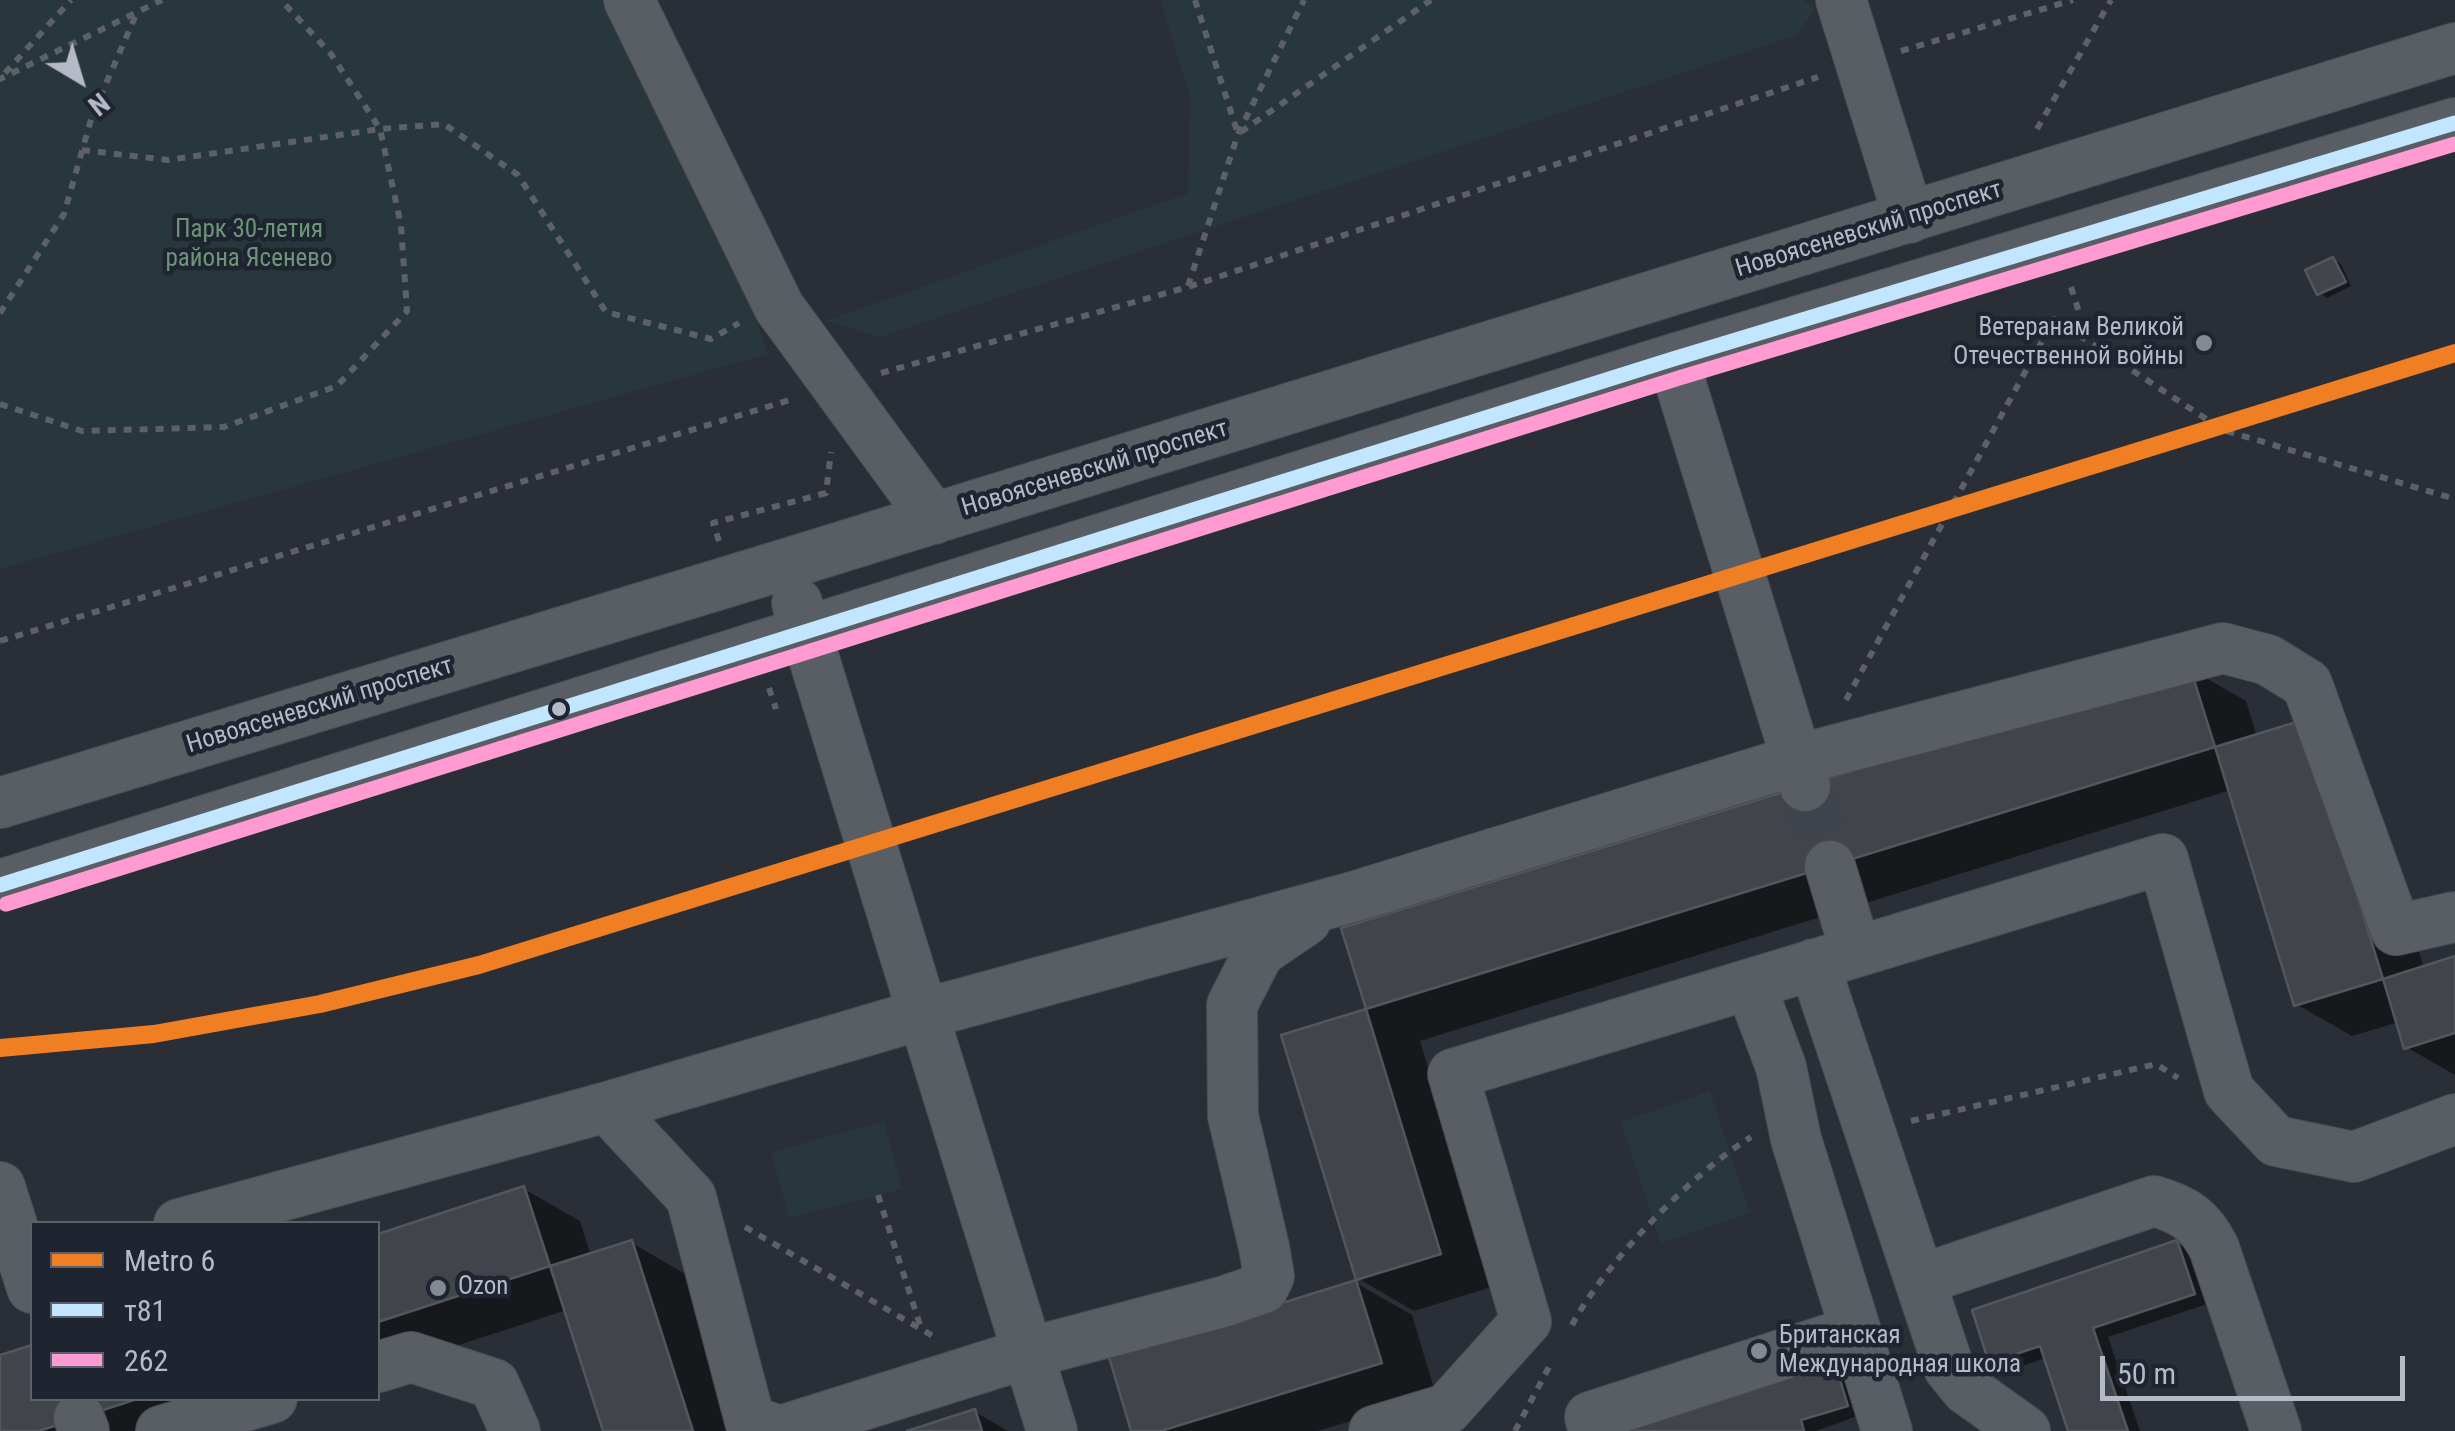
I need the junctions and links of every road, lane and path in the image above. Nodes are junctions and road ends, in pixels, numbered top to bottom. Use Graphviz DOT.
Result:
graph roads {
  1 [pos="71,0"];
  2 [pos="162,0"];
  3 [pos="282,0"];
  4 [pos="629,0"];
  5 [pos="1195,0"];
  6 [pos="1304,0"];
  7 [pos="1431,0"];
  8 [pos="1841,0"];
  9 [pos="2072,0"];
  10 [pos="2111,0"];
  11 [pos="138,10"];
  12 [pos="2447,51"];
  13 [pos="1861,63"];
  14 [pos="0,78"];
  15 [pos="2455,122"];
  16 [pos="380,128"];
  17 [pos="2036,130"];
  18 [pos="2188,130"];
  19 [pos="1238,134"];
  20 [pos="82,150"];
  21 [pos="2208,196"];
  22 [pos="1909,218"];
  23 [pos="1188,287"];
  24 [pos="2070,287"];
  25 [pos="779,307"];
  26 [pos="2079,312"];
  27 [pos="0,313"];
  28 [pos="1673,359"];
  29 [pos="838,385"];
  30 [pos="0,404"];
  31 [pos="2455,499"];
  32 [pos="934,518"];
  33 [pos="713,522"];
  34 [pos="786,564"];
  35 [pos="806,632"];
  36 [pos="0,641"];
  37 [pos="1806,766"];
  38 [pos="0,803"];
  39 [pos="1830,866"];
  40 [pos="0,886"];
  41 [pos="1356,896"];
  42 [pos="2455,917"];
  43 [pos="1835,958"];
  44 [pos="1750,984"];
  45 [pos="923,1014"];
  46 [pos="2186,1083"];
  47 [pos="606,1107"];
  48 [pos="1791,1113"];
  49 [pos="1934,1116"];
  50 [pos="2455,1119"];
  51 [pos="0,1187"];
  52 [pos="878,1195"];
  53 [pos="691,1197"];
  54 [pos="190,1221"];
  55 [pos="22,1273"];
  56 [pos="1920,1280"];
  57 [pos="1571,1328"];
  58 [pos="921,1329"];
  59 [pos="1856,1331"];
  60 [pos="1007,1359"];
  61 [pos="1552,1362"];
  62 [pos="380,1366"];
  63 [pos="265,1401"];
  64 [pos="211,1424"];
  65 [pos="161,1431"];
  66 [pos="515,1431"];
  67 [pos="1052,1431"];
  68 [pos="1374,1431"];
  69 [pos="1515,1431"];
  70 [pos="1594,1431"];
  71 [pos="1887,1431"];
  72 [pos="2025,1431"];
  73 [pos="2276,1431"];
  1 -- 14 [label="path"];
  2 -- 11 [label="path"];
  3 -- 16 [label="path"];
  4 -- 25 [label="street"];
  5 -- 19 [label="path"];
  6 -- 19 [label="path"];
  7 -- 19 [label="path"];
  8 -- 13 [label="street"];
  9 -- 13 [label="path"];
  10 -- 17 [label="path"];
  11 -- 14 [label="path"];
  11 -- 20 [label="path"];
  12 -- 15 [label="street, Новоясеневский проспект"];
  12 -- 18 [label="street, Новоясеневский проспект"];
  13 -- 22 [label="street"];
  13 -- 23 [label="path"];
  15 -- 21 [label="street, Новоясеневский проспект"];
  16 -- 20 [label="path"];
  16 -- 25 [label="path"];
  16 -- 30 [label="path"];
  18 -- 21 [label="street"];
  18 -- 22 [label="street, Новоясеневский проспект"];
  19 -- 23 [label="path"];
  20 -- 27 [label="path"];
  21 -- 28 [label="street, Новоясеневский проспект"];
  22 -- 32 [label="street, Новоясеневский проспект"];
  23 -- 29 [label="path"];
  24 -- 26 [label="path"];
  25 -- 29 [label="street"];
  28 -- 35 [label="street, Новоясеневский проспект"];
  28 -- 37 [label="street"];
  29 -- 32 [label="street"];
  29 -- 33 [label="path"];
  29 -- 36 [label="path"];
  31 -- 37 [label="path"];
  32 -- 34 [label="street, Новоясеневский проспект"];
  34 -- 35 [label="street"];
  34 -- 38 [label="street, Новоясеневский проспект"];
  35 -- 40 [label="street, Новоясеневский проспект"];
  35 -- 45 [label="street"];
  37 -- 41 [label="street"];
  37 -- 42 [label="street"];
  39 -- 43 [label="street"];
  41 -- 45 [label="street"];
  41 -- 60 [label="street"];
  43 -- 44 [label="street"];
  43 -- 50 [label="street"];
  43 -- 56 [label="street"];
  44 -- 48 [label="street"];
  44 -- 68 [label="street"];
  45 -- 47 [label="street"];
  45 -- 60 [label="street"];
  46 -- 49 [label="path"];
  47 -- 53 [label="street"];
  47 -- 54 [label="street"];
  48 -- 57 [label="path"];
  48 -- 71 [label="street"];
  51 -- 55 [label="street"];
  52 -- 58 [label="path"];
  53 -- 58 [label="path"];
  53 -- 60 [label="street"];
  56 -- 72 [label="street"];
  56 -- 73 [label="street"];
  58 -- 60 [label="path"];
  59 -- 70 [label="street"];
  60 -- 67 [label="street"];
  61 -- 69 [label="path"];
  62 -- 66 [label="street"];
  63 -- 64 [label="street"];
  64 -- 65 [label="street"];
}
